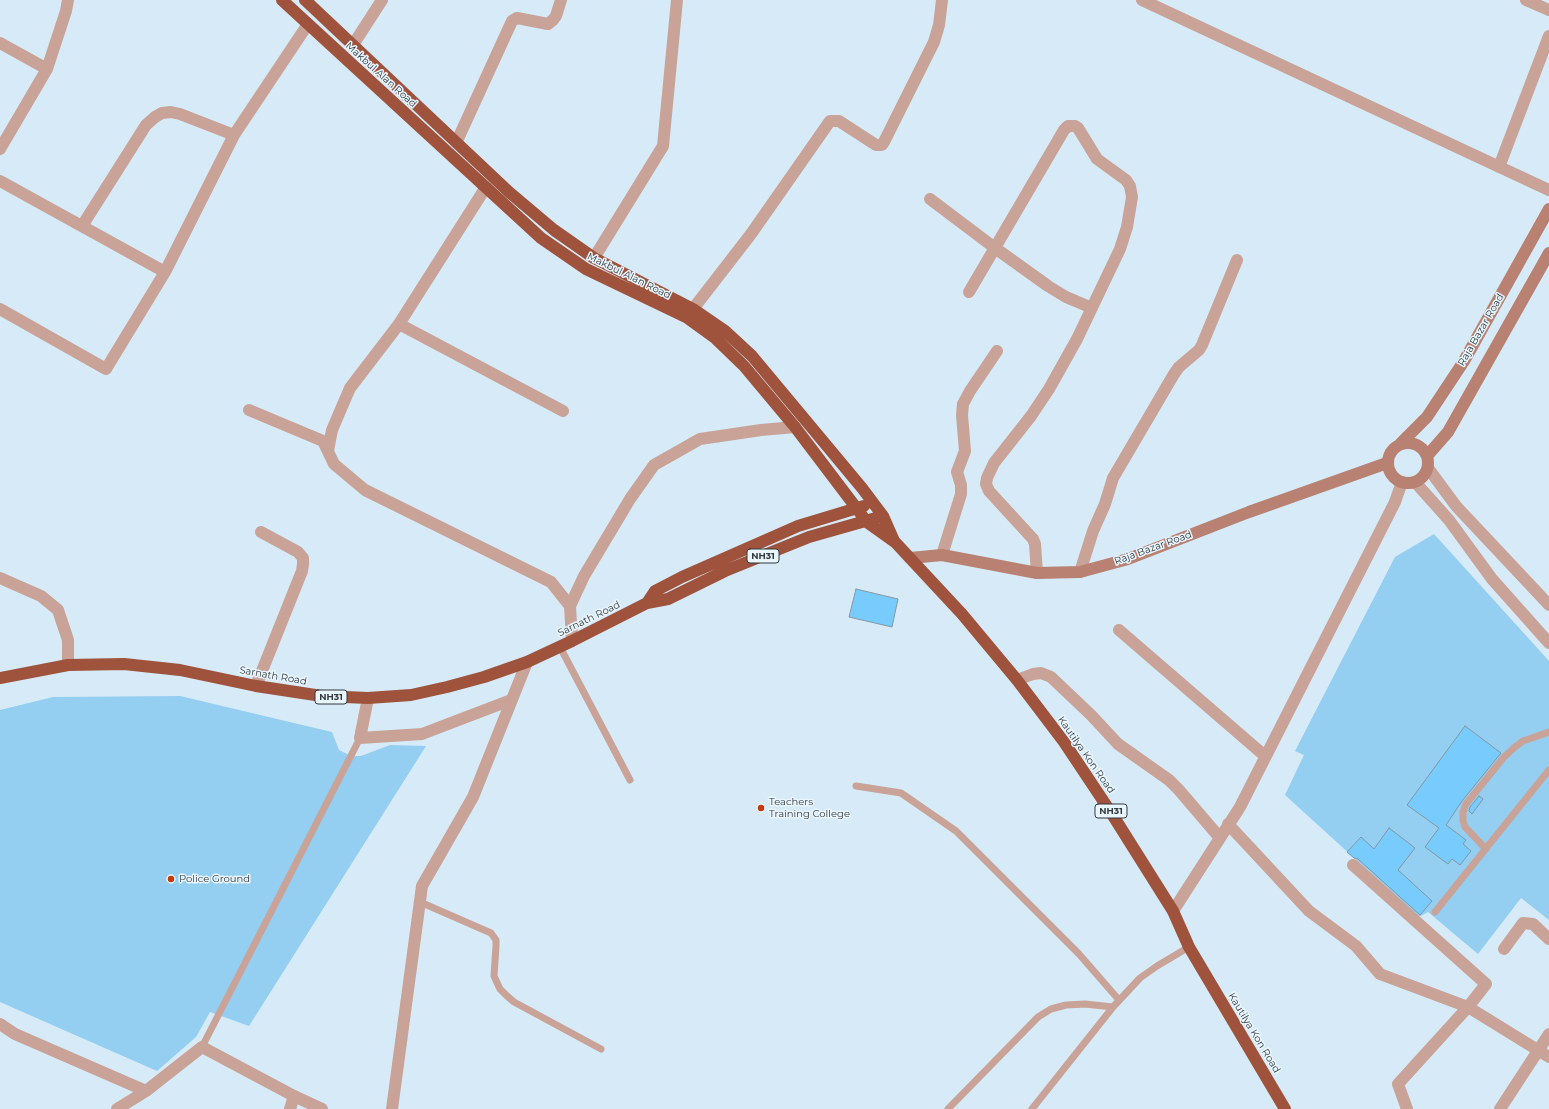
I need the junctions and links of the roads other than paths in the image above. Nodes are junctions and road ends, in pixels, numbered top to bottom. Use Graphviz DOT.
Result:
graph roads {
  1 [pos="68,0"];
  2 [pos="282,0"];
  3 [pos="305,0"];
  4 [pos="382,0"];
  5 [pos="561,0"];
  6 [pos="677,0"];
  7 [pos="942,0"];
  8 [pos="1142,0"];
  9 [pos="1526,0"];
  10 [pos="1549,10"];
  11 [pos="308,24"];
  12 [pos="1549,36"];
  13 [pos="0,43"];
  14 [pos="353,45"];
  15 [pos="47,69"];
  16 [pos="234,135"];
  17 [pos="457,141"];
  18 [pos="0,149"];
  19 [pos="1499,167"];
  20 [pos="0,181"];
  21 [pos="486,188"];
  22 [pos="1549,190"];
  23 [pos="930,199"];
  24 [pos="1549,209"];
  25 [pos="82,226"];
  26 [pos="995,248"];
  27 [pos="1549,253"];
  28 [pos="594,258"];
  29 [pos="1237,260"];
  30 [pos="165,272"];
  31 [pos="969,292"];
  32 [pos="1092,308"];
  33 [pos="0,309"];
  34 [pos="693,309"];
  35 [pos="399,324"];
  36 [pos="997,352"];
  37 [pos="249,410"];
  38 [pos="563,412"];
  39 [pos="795,427"];
  40 [pos="1401,443"];
  41 [pos="328,451"];
  42 [pos="1427,456"];
  43 [pos="1387,463"];
  44 [pos="1428,468"];
  45 [pos="1402,482"];
  46 [pos="1415,482"];
  47 [pos="874,503"];
  48 [pos="858,508"];
  49 [pos="883,516"];
  50 [pos="867,522"];
  51 [pos="261,532"];
  52 [pos="895,542"];
  53 [pos="942,555"];
  54 [pos="910,558"];
  55 [pos="1080,572"];
  56 [pos="1037,573"];
  57 [pos="0,578"];
  58 [pos="647,604"];
  59 [pos="1549,605"];
  60 [pos="570,606"];
  61 [pos="1119,630"];
  62 [pos="572,641"];
  63 [pos="1549,643"];
  64 [pos="560,647"];
  65 [pos="527,662"];
  66 [pos="68,665"];
  67 [pos="0,678"];
  68 [pos="1017,680"];
  69 [pos="256,686"];
  70 [pos="368,698"];
  71 [pos="511,700"];
  72 [pos="1549,732"];
  73 [pos="360,738"];
  74 [pos="1266,756"];
  75 [pos="1549,770"];
  76 [pos="630,780"];
  77 [pos="856,786"];
  78 [pos="1228,824"];
  79 [pos="1220,838"];
  80 [pos="1486,849"];
  81 [pos="1353,865"];
  82 [pos="420,902"];
  83 [pos="1173,911"];
  84 [pos="1435,912"];
  85 [pos="1549,938"];
  86 [pos="1189,947"];
  87 [pos="1504,949"];
  88 [pos="1119,1000"];
  89 [pos="1113,1006"];
  90 [pos="1468,1007"];
  91 [pos="0,1024"];
  92 [pos="1549,1034"];
  93 [pos="202,1047"];
  94 [pos="601,1049"];
  95 [pos="1544,1054"];
  96 [pos="146,1091"];
  97 [pos="294,1096"];
  98 [pos="1504,1107"];
  99 [pos="117,1109"];
  100 [pos="290,1109"];
  101 [pos="322,1109"];
  102 [pos="392,1109"];
  103 [pos="948,1109"];
  104 [pos="1032,1109"];
  105 [pos="1286,1109"];
  106 [pos="1407,1109"];
  1 -- 15 [label="street"];
  2 -- 11 [label="highway, Makbul Alan Road"];
  3 -- 14 [label="highway, Makbul Alan Road"];
  4 -- 14 [label="street"];
  5 -- 17 [label="street"];
  6 -- 28 [label="street"];
  7 -- 34 [label="street"];
  8 -- 19 [label="street"];
  9 -- 10 [label="street"];
  11 -- 16 [label="street"];
  11 -- 21 [label="highway, Makbul Alan Road"];
  12 -- 19 [label="street"];
  13 -- 15 [label="street"];
  14 -- 17 [label="highway, Makbul Alan Road"];
  15 -- 18 [label="street"];
  16 -- 25 [label="street"];
  16 -- 30 [label="street"];
  17 -- 28 [label="highway, Makbul Alan Road"];
  19 -- 22 [label="street"];
  20 -- 25 [label="street"];
  21 -- 35 [label="street"];
  21 -- 39 [label="highway, Makbul Alan Road"];
  23 -- 26 [label="street"];
  24 -- 40 [label="street, Raja Bazar Road"];
  25 -- 30 [label="street"];
  26 -- 31 [label="street"];
  26 -- 32 [label="street"];
  26 -- 32 [label="street"];
  27 -- 42 [label="street"];
  28 -- 34 [label="highway, Makbul Alan Road"];
  29 -- 55 [label="street"];
  30 -- 33 [label="street"];
  32 -- 56 [label="street"];
  34 -- 47 [label="highway, Makbul Alan Road"];
  35 -- 38 [label="street"];
  35 -- 41 [label="street"];
  36 -- 53 [label="street"];
  37 -- 41 [label="street"];
  39 -- 48 [label="highway, Makbul Alan Road"];
  39 -- 60 [label="street"];
  40 -- 42 [label="street"];
  40 -- 43 [label="street"];
  41 -- 60 [label="street"];
  42 -- 44 [label="street"];
  43 -- 45 [label="street"];
  43 -- 55 [label="street, Raja Bazar Road"];
  44 -- 46 [label="street"];
  44 -- 59 [label="street"];
  45 -- 46 [label="street"];
  45 -- 74 [label="street"];
  46 -- 63 [label="street"];
  47 -- 48 [label="highway, Sarnath Road / NH31"];
  47 -- 49 [label="highway, Kautilya Kon Road / NH31"];
  48 -- 50 [label="highway, Kautilya Kon Road / NH31"];
  48 -- 58 [label="highway, Sarnath Road / NH31"];
  49 -- 50 [label="highway, Sarnath Road / NH31"];
  49 -- 52 [label="highway, Kautilya Kon Road / NH31"];
  50 -- 52 [label="highway, Kautilya Kon Road / NH31"];
  50 -- 58 [label="highway, Sarnath Road / NH31"];
  51 -- 69 [label="street"];
  52 -- 54 [label="highway, Kautilya Kon Road / NH31"];
  53 -- 54 [label="street, Raja Bazar Road"];
  53 -- 56 [label="street, Raja Bazar Road"];
  54 -- 68 [label="highway, Kautilya Kon Road / NH31"];
  55 -- 56 [label="street, Raja Bazar Road"];
  57 -- 66 [label="street"];
  58 -- 62 [label="highway, Sarnath Road / NH31"];
  60 -- 62 [label="street"];
  61 -- 74 [label="street"];
  62 -- 64 [label="highway, Sarnath Road / NH31"];
  64 -- 65 [label="highway, Sarnath Road / NH31"];
  64 -- 76 [label="lane"];
  65 -- 70 [label="highway, Sarnath Road / NH31"];
  65 -- 71 [label="street"];
  66 -- 67 [label="highway, Sarnath Road / NH31"];
  66 -- 69 [label="highway, Sarnath Road / NH31"];
  68 -- 79 [label="street"];
  68 -- 83 [label="highway, Kautilya Kon Road / NH31"];
  69 -- 70 [label="highway, Sarnath Road / NH31"];
  70 -- 73 [label="street"];
  71 -- 73 [label="street"];
  71 -- 82 [label="street"];
  72 -- 80 [label="lane"];
  73 -- 93 [label="lane"];
  74 -- 78 [label="street"];
  75 -- 80 [label="lane"];
  77 -- 88 [label="lane"];
  78 -- 79 [label="street"];
  78 -- 90 [label="street"];
  79 -- 83 [label="street"];
  80 -- 84 [label="lane"];
  81 -- 90 [label="street"];
  82 -- 94 [label="lane"];
  82 -- 102 [label="street"];
  83 -- 86 [label="highway, Kautilya Kon Road / NH31"];
  85 -- 87 [label="street"];
  86 -- 88 [label="lane"];
  86 -- 105 [label="highway, Kautilya Kon Road / NH31"];
  88 -- 89 [label="lane"];
  89 -- 103 [label="lane"];
  89 -- 104 [label="lane"];
  90 -- 95 [label="street"];
  90 -- 106 [label="street"];
  91 -- 96 [label="street"];
  92 -- 95 [label="street"];
  93 -- 96 [label="street"];
  93 -- 97 [label="street"];
  95 -- 98 [label="street"];
  96 -- 99 [label="street"];
  97 -- 100 [label="street"];
  97 -- 101 [label="street"];
}
